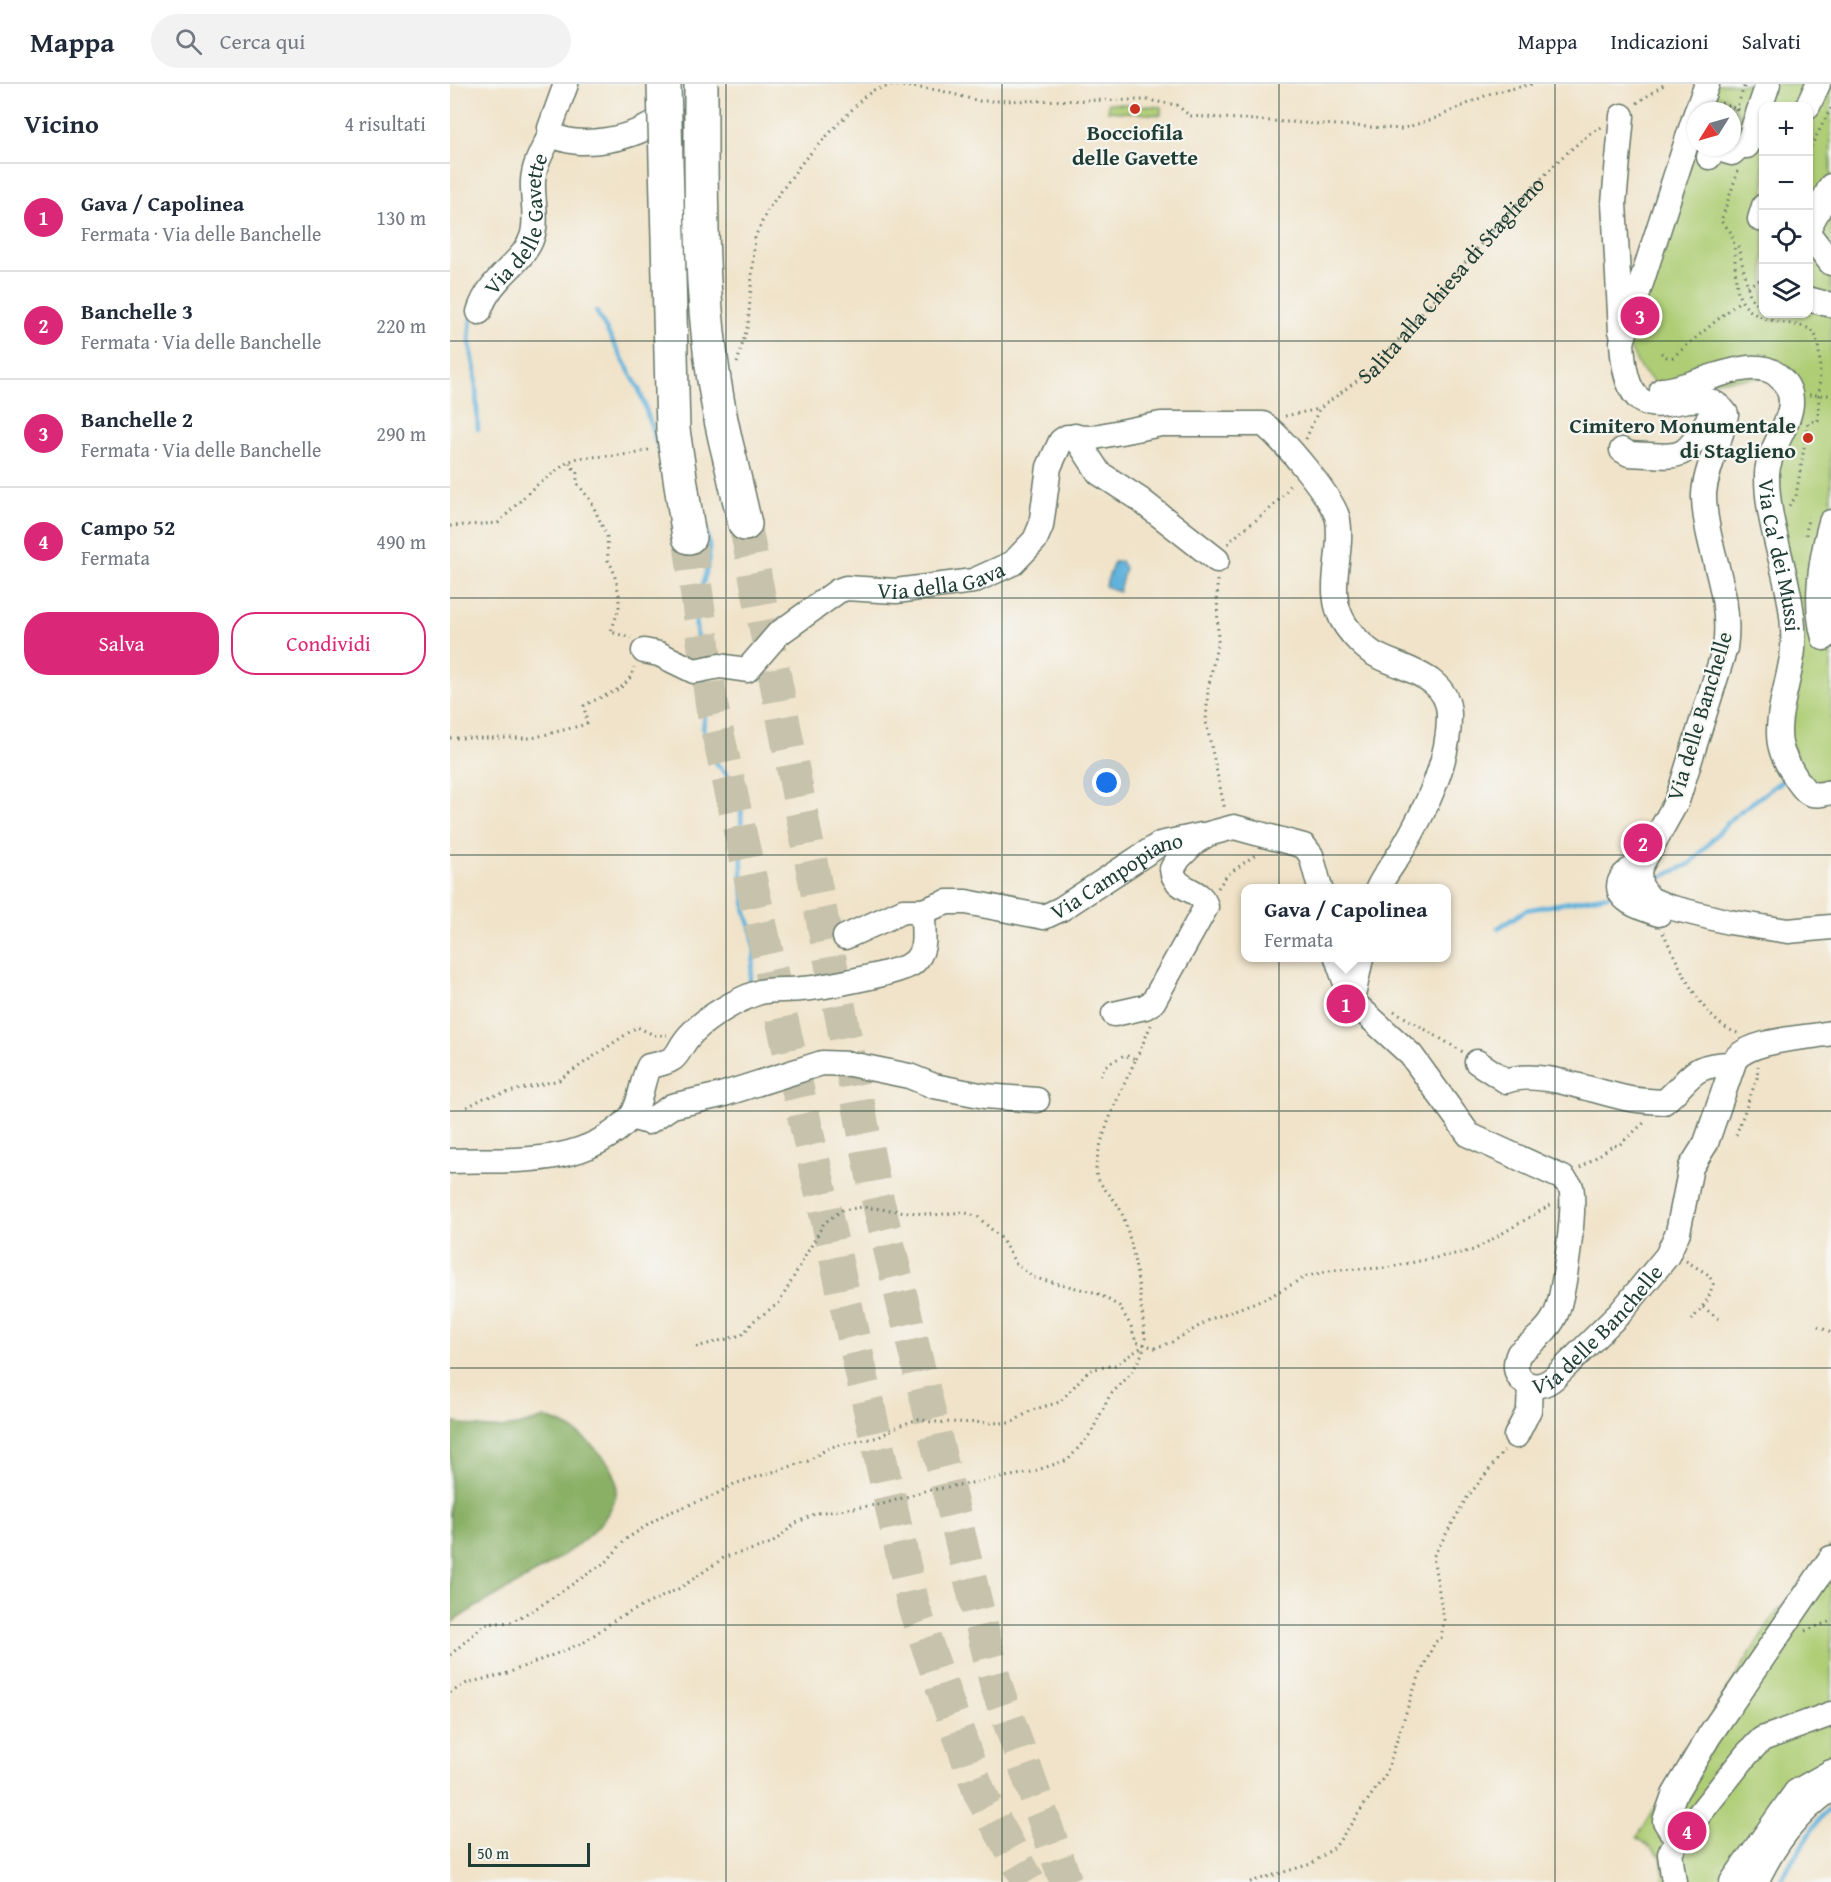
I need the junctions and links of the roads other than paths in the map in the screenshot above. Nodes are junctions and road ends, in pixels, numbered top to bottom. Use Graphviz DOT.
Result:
graph roads {
  1 [pos="566,84"];
  2 [pos="664,84"];
  3 [pos="684,84"];
  4 [pos="701,84"];
  5 [pos="1768,84"];
  6 [pos="1818,84"];
  7 [pos="1810,102"];
  8 [pos="1622,116"];
  9 [pos="551,133"];
  10 [pos="1687,152"];
  11 [pos="1708,157"];
  12 [pos="1831,186"];
  13 [pos="1813,223"];
  14 [pos="1813,237"];
  15 [pos="1831,263"];
  16 [pos="1813,300"];
  17 [pos="1831,304"];
  18 [pos="479,312"];
  19 [pos="1622,342"];
  20 [pos="1709,408"];
  21 [pos="1075,436"];
  22 [pos="1622,450"];
  23 [pos="1689,496"];
  24 [pos="1831,522"];
  25 [pos="745,524"];
  26 [pos="689,537"];
  27 [pos="1217,560"];
  28 [pos="1824,638"];
  29 [pos="644,651"];
  30 [pos="1831,792"];
  31 [pos="1208,834"];
  32 [pos="1641,865"];
  33 [pos="1319,884"];
  34 [pos="1380,884"];
  35 [pos="923,911"];
  36 [pos="1674,921"];
  37 [pos="1831,927"];
  38 [pos="845,937"];
  39 [pos="1339,962"];
  40 [pos="1361,962"];
  41 [pos="1357,1005"];
  42 [pos="1114,1014"];
  43 [pos="1831,1033"];
  44 [pos="1477,1062"];
  45 [pos="1732,1064"];
  46 [pos="1037,1100"];
  47 [pos="631,1117"];
  48 [pos="450,1161"];
  49 [pos="1530,1385"];
  50 [pos="1516,1436"];
  51 [pos="1831,1558"];
  52 [pos="1831,1700"];
  53 [pos="1831,1714"];
  54 [pos="1831,1772"];
  55 [pos="1831,1789"];
  56 [pos="1685,1830"];
  57 [pos="1674,1882"];
  58 [pos="1732,1882"];
  59 [pos="1756,1882"];
  1 -- 9 [label="street, Via delle Gavette"];
  2 -- 26 [label="highway, bridge"];
  3 -- 9 [label="street, Via delle Gavette"];
  4 -- 25 [label="highway, bridge"];
  5 -- 11 [label="street"];
  6 -- 7 [label="street"];
  8 -- 19 [label="street"];
  9 -- 18 [label="street, Via delle Gavette"];
  10 -- 19 [label="street"];
  12 -- 13 [label="street"];
  14 -- 15 [label="street"];
  16 -- 17 [label="street"];
  19 -- 20 [label="street"];
  19 -- 30 [label="street, Via Ca' dei Mussi"];
  20 -- 22 [label="street"];
  20 -- 23 [label="street"];
  20 -- 32 [label="street, Via delle Banchelle"];
  21 -- 27 [label="street"];
  21 -- 29 [label="street, Via della Gava"];
  21 -- 34 [label="street"];
  24 -- 28 [label="street"];
  31 -- 33 [label="street, Via Campopiano"];
  31 -- 35 [label="street, Via Campopiano"];
  31 -- 42 [label="street, Via Campopiano"];
  32 -- 36 [label="street"];
  32 -- 37 [label="street"];
  35 -- 38 [label="street, Via Campopiano"];
  35 -- 47 [label="street"];
  39 -- 41 [label="street"];
  40 -- 41 [label="street"];
  41 -- 49 [label="street, Via delle Banchelle"];
  43 -- 45 [label="street"];
  44 -- 45 [label="street"];
  45 -- 49 [label="street, Via delle Banchelle"];
  46 -- 47 [label="street"];
  47 -- 48 [label="street"];
  49 -- 50 [label="street"];
  51 -- 56 [label="street"];
  52 -- 56 [label="street"];
  53 -- 56 [label="street"];
  54 -- 58 [label="street"];
  55 -- 59 [label="street"];
  56 -- 57 [label="street"];
}
